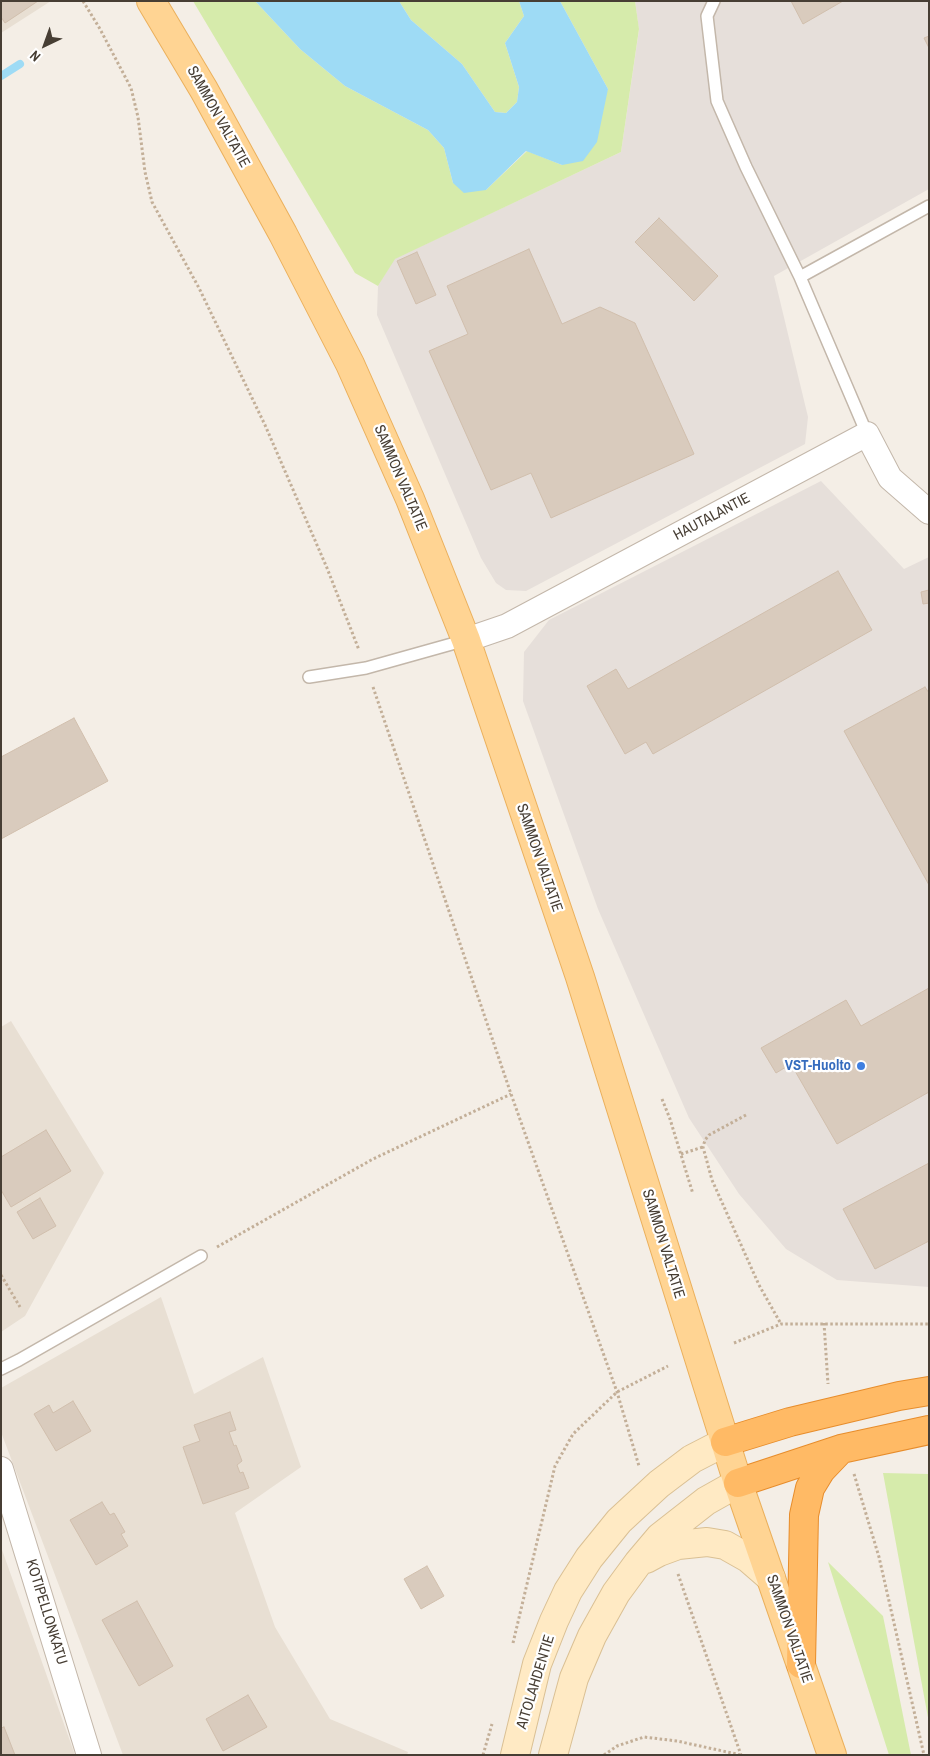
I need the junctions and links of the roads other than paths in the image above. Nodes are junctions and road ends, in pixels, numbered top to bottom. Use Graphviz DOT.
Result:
graph roads {
  1 [pos="151,1"];
  2 [pos="714,1"];
  3 [pos="929,206"];
  4 [pos="800,277"];
  5 [pos="867,434"];
  6 [pos="929,512"];
  7 [pos="466,640"];
  8 [pos="309,677"];
  9 [pos="201,1256"];
  10 [pos="1,1369"];
  11 [pos="929,1391"];
  12 [pos="929,1430"];
  13 [pos="725,1442"];
  14 [pos="840,1449"];
  15 [pos="1,1469"];
  16 [pos="738,1483"];
  17 [pos="638,1563"];
  18 [pos="771,1578"];
  19 [pos="801,1664"];
  20 [pos="89,1755"];
  21 [pos="514,1755"];
  22 [pos="553,1755"];
  23 [pos="832,1755"];
  1 -- 7 [label="main road, SAMMON VALTATIE"];
  2 -- 4 [label="lane"];
  3 -- 4 [label="lane"];
  4 -- 5 [label="lane"];
  5 -- 6 [label="street"];
  5 -- 7 [label="street, HAUTALANTIE"];
  7 -- 8 [label="lane"];
  7 -- 13 [label="main road, SAMMON VALTATIE"];
  9 -- 10 [label="lane"];
  11 -- 13 [label="highway"];
  12 -- 14 [label="highway"];
  13 -- 16 [label="main road, SAMMON VALTATIE"];
  13 -- 21 [label="main road, AITOLAHDENTIE"];
  14 -- 16 [label="highway"];
  14 -- 19 [label="highway"];
  15 -- 20 [label="street, KOTIPELLONKATU"];
  16 -- 17 [label="main road"];
  16 -- 18 [label="main road, SAMMON VALTATIE"];
  17 -- 18 [label="main road"];
  17 -- 22 [label="main road"];
  18 -- 19 [label="main road, SAMMON VALTATIE"];
  19 -- 23 [label="main road, SAMMON VALTATIE"];
}
